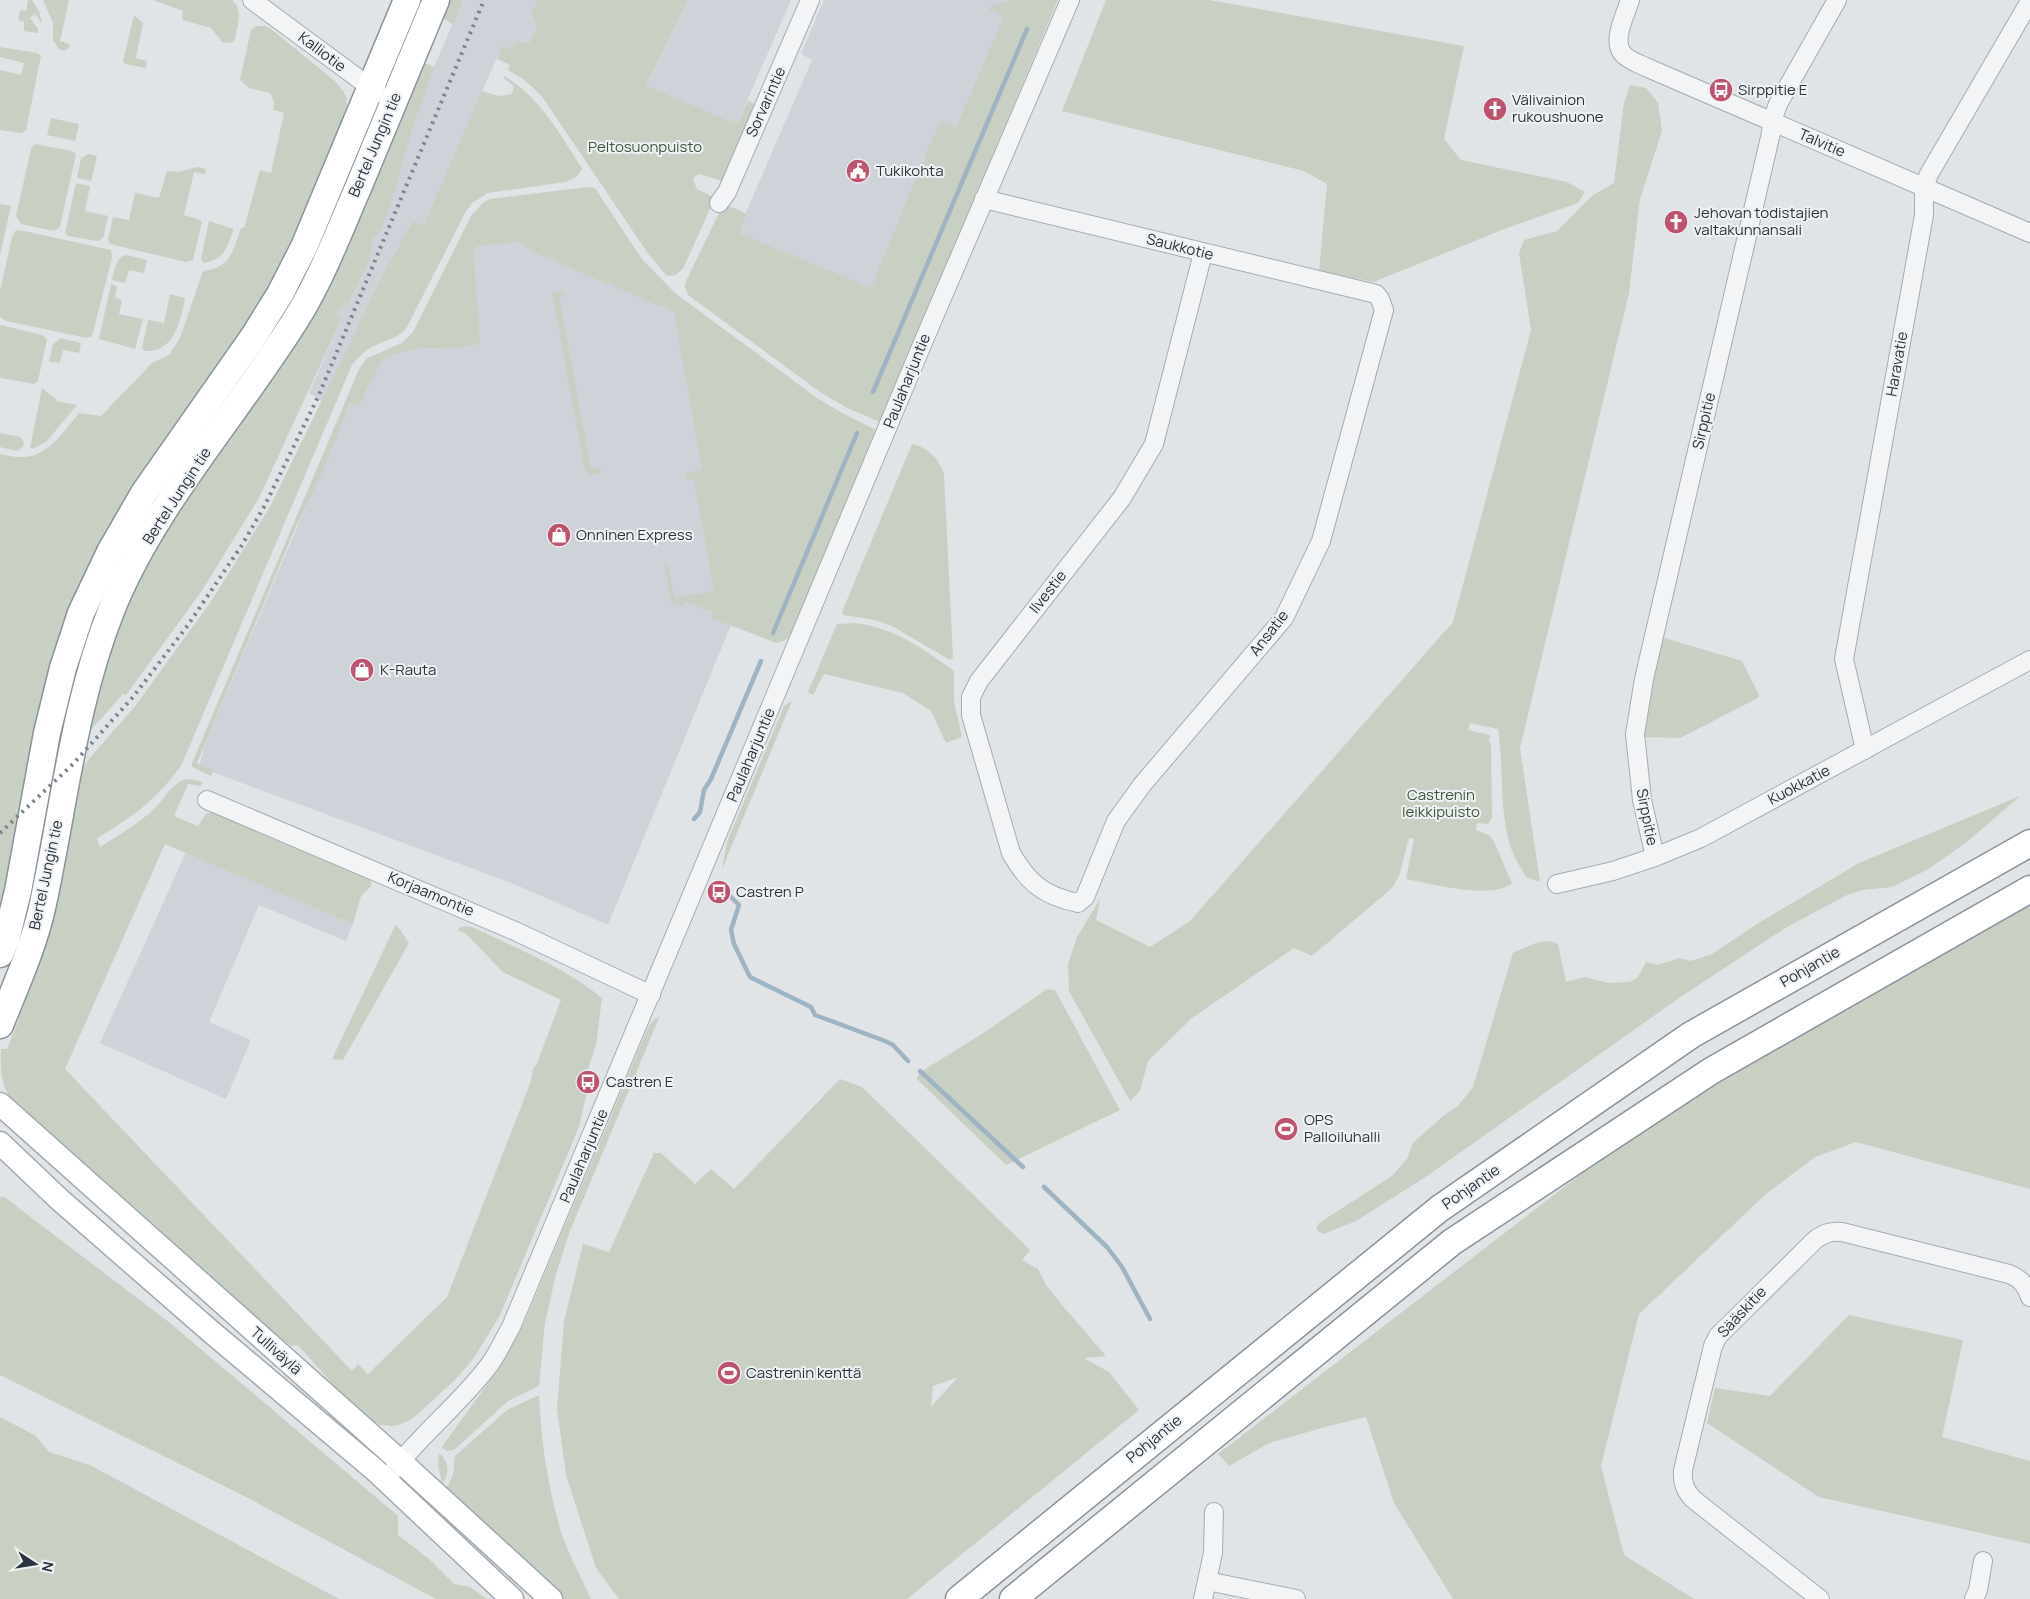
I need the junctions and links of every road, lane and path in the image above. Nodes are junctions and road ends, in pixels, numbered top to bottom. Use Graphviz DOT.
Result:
graph roads {
  1 [pos="252,0"];
  2 [pos="407,0"];
  3 [pos="436,0"];
  4 [pos="810,0"];
  5 [pos="1070,0"];
  6 [pos="1630,0"];
  7 [pos="1837,0"];
  8 [pos="2030,1"];
  9 [pos="370,88"];
  10 [pos="394,101"];
  11 [pos="1772,122"];
  12 [pos="1924,188"];
  13 [pos="984,199"];
  14 [pos="720,203"];
  15 [pos="2030,233"];
  16 [pos="1203,253"];
  17 [pos="1376,294"];
  18 [pos="2030,660"];
  19 [pos="1864,750"];
  20 [pos="207,800"];
  21 [pos="2030,843"];
  22 [pos="1654,857"];
  23 [pos="1556,884"];
  24 [pos="2030,889"];
  25 [pos="1078,903"];
  26 [pos="0,954"];
  27 [pos="651,994"];
  28 [pos="0,1025"];
  29 [pos="0,1104"];
  30 [pos="0,1143"];
  31 [pos="0,1166"];
  32 [pos="60,1200"];
  33 [pos="2030,1297"];
  34 [pos="400,1461"];
  35 [pos="386,1480"];
  36 [pos="1214,1512"];
  37 [pos="1983,1560"];
  38 [pos="1207,1581"];
  39 [pos="512,1599"];
  40 [pos="551,1599"];
  41 [pos="959,1599"];
  42 [pos="1013,1599"];
  43 [pos="1203,1599"];
  44 [pos="1296,1599"];
  45 [pos="1820,1599"];
  46 [pos="1974,1599"];
  1 -- 9 [label="street, Kalliotie"];
  2 -- 9 [label="highway, Bertel Jungin tie"];
  3 -- 10 [label="highway, Bertel Jungin tie"];
  4 -- 14 [label="street, Sorvarintie"];
  5 -- 13 [label="street, Paulaharjuntie"];
  6 -- 11 [label="street, Talvitie"];
  7 -- 11 [label="street, Sirppitie"];
  8 -- 12 [label="street, Haravatie"];
  9 -- 10 [label="street, Kalliotie"];
  9 -- 26 [label="highway, Bertel Jungin tie"];
  10 -- 28 [label="highway, Bertel Jungin tie"];
  11 -- 12 [label="street, Talvitie"];
  11 -- 22 [label="street, Sirppitie"];
  12 -- 15 [label="street, Talvitie"];
  12 -- 19 [label="street, Haravatie"];
  13 -- 16 [label="street, Saukkotie"];
  13 -- 27 [label="street, Paulaharjuntie"];
  16 -- 17 [label="street, Saukkotie"];
  16 -- 25 [label="street, Ilvestie"];
  17 -- 25 [label="street, Ansatie"];
  18 -- 19 [label="street, Kuokkatie"];
  19 -- 22 [label="street, Kuokkatie"];
  20 -- 27 [label="street, Korjaamontie"];
  21 -- 41 [label="highway, Pohjantie"];
  22 -- 23 [label="street, Kuokkatie"];
  24 -- 42 [label="highway"];
  27 -- 34 [label="street, Paulaharjuntie"];
  29 -- 34 [label="main road, Tulliväylä"];
  30 -- 32 [label="main road, Tulliväylä"];
  31 -- 32 [label="main road"];
  32 -- 35 [label="main road, Tulliväylä"];
  33 -- 45 [label="street, Sääskitie"];
  34 -- 35 [label="street, Paulaharjuntie"];
  34 -- 40 [label="main road, Tulliväylä"];
  35 -- 39 [label="main road, Tulliväylä"];
  36 -- 38 [label="street"];
  37 -- 46 [label="street"];
  38 -- 43 [label="street"];
  38 -- 44 [label="street"];
}
